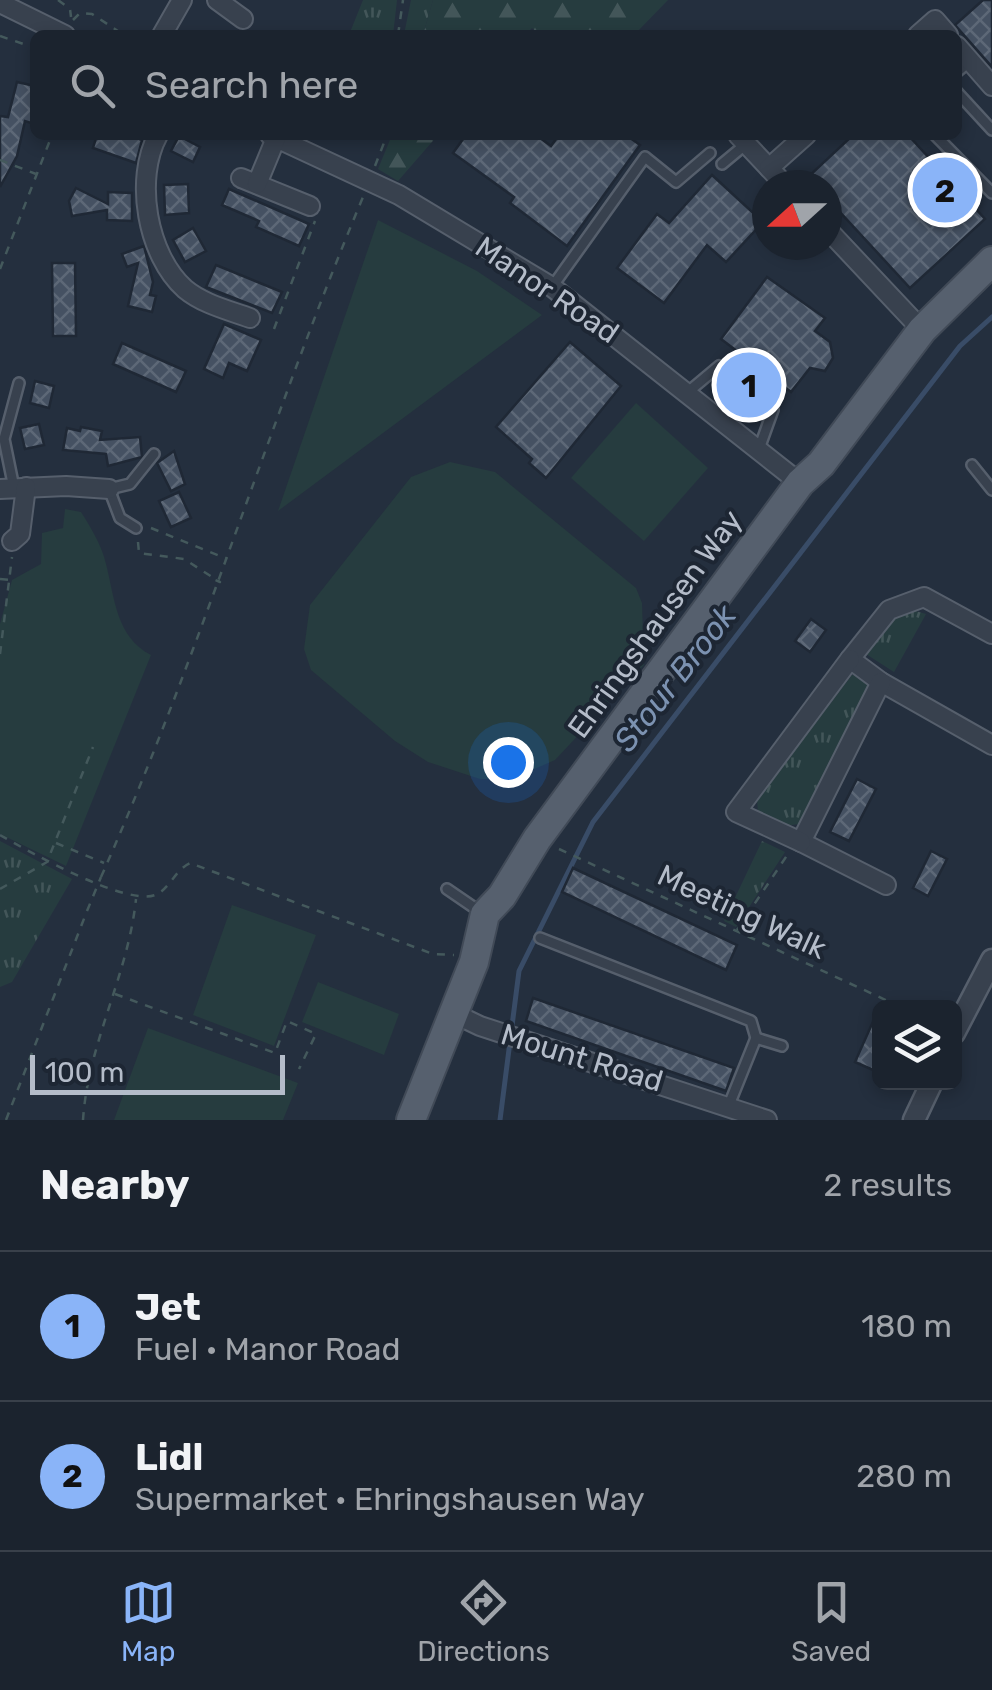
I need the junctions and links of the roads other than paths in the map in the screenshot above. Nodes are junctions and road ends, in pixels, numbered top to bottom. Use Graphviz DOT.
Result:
graph roads {
  1 [pos="157,0"];
  2 [pos="217,0"];
  3 [pos="0,3"];
  4 [pos="178,5"];
  5 [pos="242,18"];
  6 [pos="56,30"];
  7 [pos="165,30"];
  8 [pos="924,30"];
  9 [pos="944,30"];
  10 [pos="964,67"];
  11 [pos="992,86"];
  12 [pos="962,97"];
  13 [pos="992,130"];
  14 [pos="155,140"];
  15 [pos="280,140"];
  16 [pos="286,140"];
  17 [pos="742,140"];
  18 [pos="800,140"];
  19 [pos="940,140"];
  20 [pos="710,153"];
  21 [pos="722,164"];
  22 [pos="769,168"];
  23 [pos="992,193"];
  24 [pos="310,206"];
  25 [pos="842,246"];
  26 [pos="992,261"];
  27 [pos="552,287"];
  28 [pos="250,318"];
  29 [pos="922,330"];
  30 [pos="19,383"];
  31 [pos="688,392"];
  32 [pos="758,450"];
  33 [pos="154,454"];
  34 [pos="972,465"];
  35 [pos="800,483"];
  36 [pos="13,488"];
  37 [pos="109,490"];
  38 [pos="992,490"];
  39 [pos="136,528"];
  40 [pos="12,541"];
  41 [pos="992,634"];
  42 [pos="850,660"];
  43 [pos="881,682"];
  44 [pos="992,745"];
  45 [pos="800,842"];
  46 [pos="886,885"];
  47 [pos="447,889"];
  48 [pos="484,914"];
  49 [pos="540,938"];
  50 [pos="992,960"];
  51 [pos="455,1014"];
  52 [pos="962,1018"];
  53 [pos="756,1038"];
  54 [pos="782,1046"];
  55 [pos="928,1090"];
  56 [pos="729,1105"];
  57 [pos="411,1120"];
  58 [pos="766,1120"];
  59 [pos="914,1120"];
  1 -- 4 [label="street"];
  2 -- 5 [label="street"];
  3 -- 6 [label="street"];
  4 -- 7 [label="street"];
  8 -- 9 [label="street"];
  10 -- 11 [label="street"];
  12 -- 13 [label="lane"];
  14 -- 28 [label="street"];
  15 -- 24 [label="street"];
  16 -- 27 [label="street, Manor Road"];
  17 -- 21 [label="lane"];
  17 -- 22 [label="street"];
  18 -- 22 [label="street"];
  19 -- 23 [label="lane"];
  20 -- 27 [label="lane"];
  25 -- 29 [label="street"];
  26 -- 29 [label="main road, Ehringshausen Way"];
  27 -- 31 [label="street, Manor Road"];
  29 -- 35 [label="main road, Ehringshausen Way"];
  30 -- 36 [label="lane"];
  31 -- 32 [label="street, Manor Road"];
  31 -- 32 [label="lane"];
  32 -- 35 [label="street, Manor Road"];
  33 -- 37 [label="lane"];
  34 -- 38 [label="lane"];
  35 -- 48 [label="main road, Ehringshausen Way"];
  36 -- 37 [label="street"];
  36 -- 40 [label="street"];
  37 -- 39 [label="lane"];
  41 -- 42 [label="street"];
  42 -- 43 [label="street"];
  42 -- 45 [label="street"];
  43 -- 44 [label="street"];
  43 -- 45 [label="street"];
  45 -- 46 [label="street"];
  47 -- 48 [label="lane"];
  48 -- 51 [label="main road, Ehringshausen Way"];
  49 -- 53 [label="lane"];
  50 -- 52 [label="street"];
  51 -- 56 [label="street, Mount Road"];
  51 -- 57 [label="main road, Ehringshausen Way"];
  53 -- 54 [label="lane"];
  53 -- 56 [label="lane"];
  55 -- 59 [label="street"];
  56 -- 58 [label="street, Mount Road"];
}
